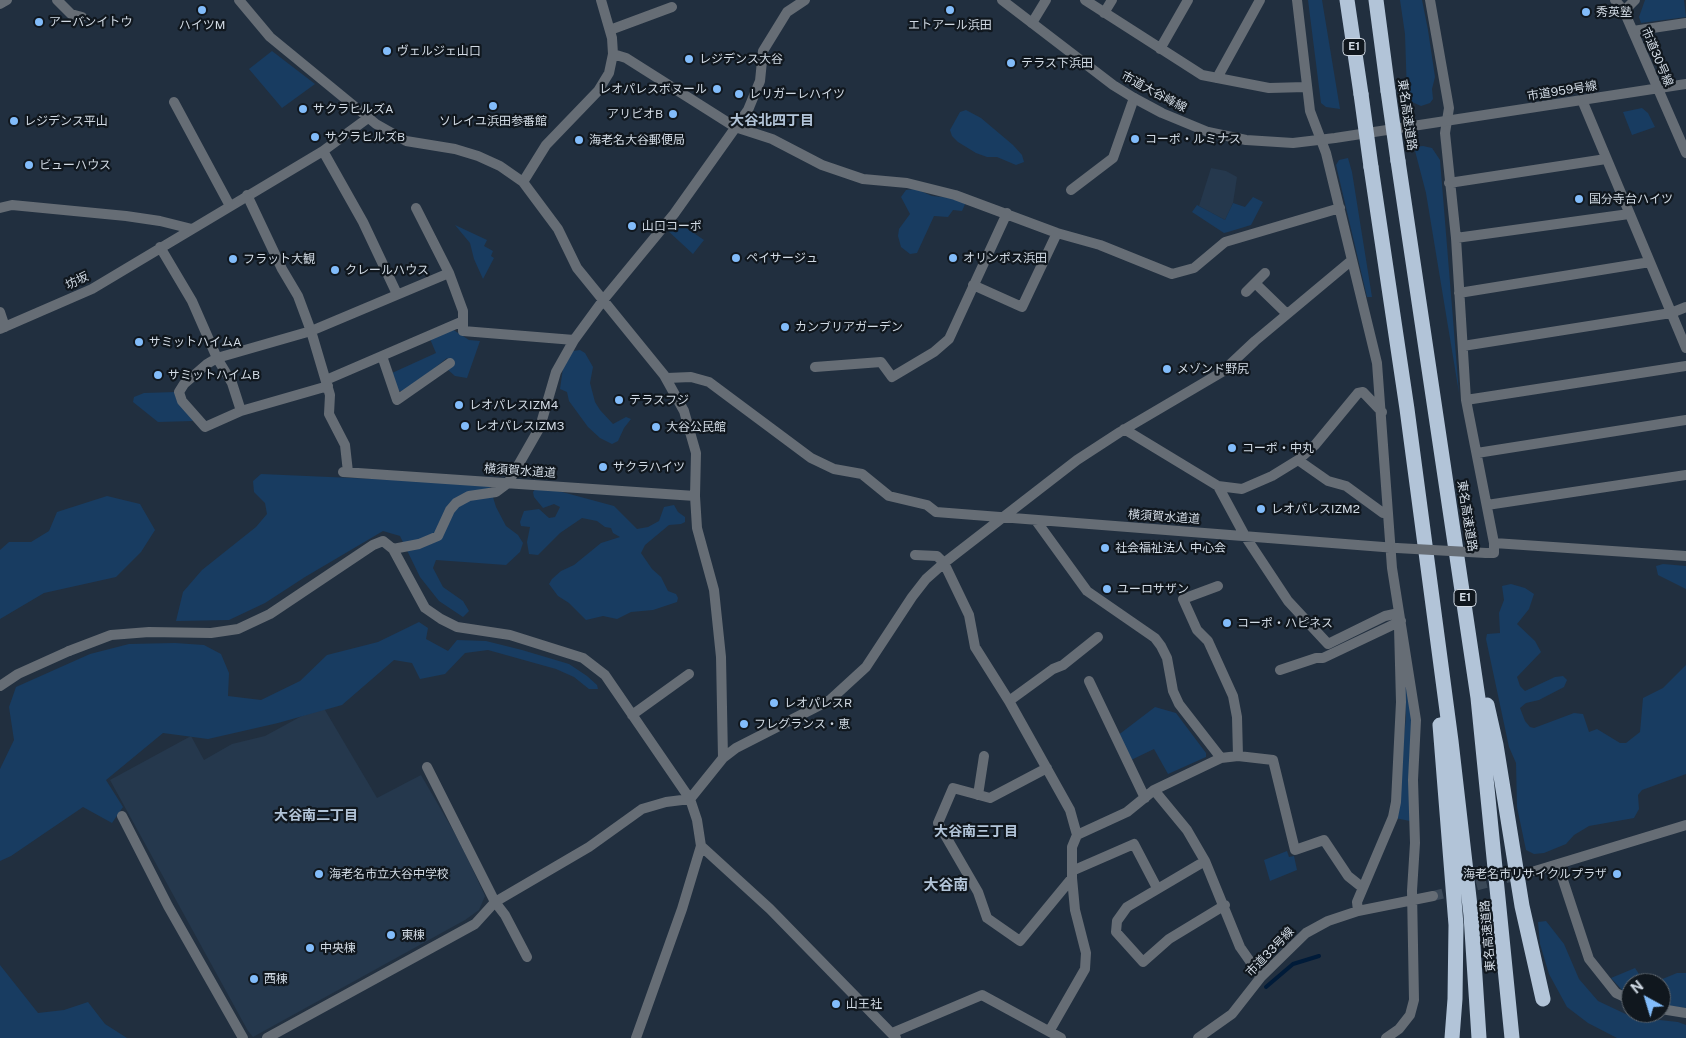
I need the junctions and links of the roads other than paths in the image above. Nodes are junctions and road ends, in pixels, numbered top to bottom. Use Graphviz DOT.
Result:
graph roads {
  1 [pos="7,0"];
  2 [pos="57,0"];
  3 [pos="239,0"];
  4 [pos="601,0"];
  5 [pos="805,0"];
  6 [pos="1002,0"];
  7 [pos="1046,0"];
  8 [pos="1085,0"];
  9 [pos="1112,0"];
  10 [pos="1188,0"];
  11 [pos="1260,0"];
  12 [pos="1297,0"];
  13 [pos="1347,0"];
  14 [pos="1376,0"];
  15 [pos="1430,0"];
  16 [pos="1615,0"];
  17 [pos="1635,0"];
  18 [pos="0,4"];
  19 [pos="672,7"];
  20 [pos="1624,11"];
  21 [pos="1104,13"];
  22 [pos="82,17"];
  23 [pos="1032,22"];
  24 [pos="1686,22"];
  25 [pos="610,30"];
  26 [pos="1633,31"];
  27 [pos="1160,50"];
  28 [pos="613,54"];
  29 [pos="1217,78"];
  30 [pos="1686,84"];
  31 [pos="1306,86"];
  32 [pos="1656,89"];
  33 [pos="1134,98"];
  34 [pos="1582,100"];
  35 [pos="174,102"];
  36 [pos="368,118"];
  37 [pos="1445,120"];
  38 [pos="734,127"];
  39 [pos="1320,139"];
  40 [pos="323,151"];
  41 [pos="1686,151"];
  42 [pos="1606,159"];
  43 [pos="523,182"];
  44 [pos="1449,183"];
  45 [pos="1071,190"];
  46 [pos="247,195"];
  47 [pos="230,206"];
  48 [pos="0,208"];
  49 [pos="416,208"];
  50 [pos="1340,208"];
  51 [pos="1007,213"];
  52 [pos="1629,214"];
  53 [pos="192,229"];
  54 [pos="1057,233"];
  55 [pos="1456,238"];
  56 [pos="160,247"];
  57 [pos="1352,260"];
  58 [pos="1650,262"];
  59 [pos="449,273"];
  60 [pos="1264,273"];
  61 [pos="1255,283"];
  62 [pos="974,286"];
  63 [pos="1246,292"];
  64 [pos="1459,293"];
  65 [pos="397,294"];
  66 [pos="604,299"];
  67 [pos="1686,307"];
  68 [pos="0,312"];
  69 [pos="1671,313"];
  70 [pos="1287,314"];
  71 [pos="462,321"];
  72 [pos="3,328"];
  73 [pos="311,331"];
  74 [pos="574,340"];
  75 [pos="1463,346"];
  76 [pos="1686,348"];
  77 [pos="382,356"];
  78 [pos="217,358"];
  79 [pos="450,363"];
  80 [pos="1686,366"];
  81 [pos="815,367"];
  82 [pos="667,378"];
  83 [pos="327,383"];
  84 [pos="1466,400"];
  85 [pos="241,411"];
  86 [pos="1382,412"];
  87 [pos="1686,420"];
  88 [pos="1124,429"];
  89 [pos="1477,453"];
  90 [pos="1298,460"];
  91 [pos="1686,475"];
  92 [pos="508,483"];
  93 [pos="1218,486"];
  94 [pos="1418,492"];
  95 [pos="695,496"];
  96 [pos="1487,505"];
  97 [pos="1388,513"];
  98 [pos="1002,517"];
  99 [pos="1037,522"];
  100 [pos="1245,536"];
  101 [pos="1494,544"];
  102 [pos="1394,548"];
  103 [pos="393,549"];
  104 [pos="914,555"];
  105 [pos="1686,556"];
  106 [pos="944,563"];
  107 [pos="1218,586"];
  108 [pos="1466,608"];
  109 [pos="1400,617"];
  110 [pos="1098,637"];
  111 [pos="1280,670"];
  112 [pos="689,674"];
  113 [pos="1089,681"];
  114 [pos="0,686"];
  115 [pos="1009,701"];
  116 [pos="632,715"];
  117 [pos="984,756"];
  118 [pos="1238,756"];
  119 [pos="724,758"];
  120 [pos="1221,758"];
  121 [pos="427,767"];
  122 [pos="1047,768"];
  123 [pos="1154,790"];
  124 [pos="978,795"];
  125 [pos="1145,798"];
  126 [pos="690,799"];
  127 [pos="122,816"];
  128 [pos="1686,825"];
  129 [pos="1077,835"];
  130 [pos="701,846"];
  131 [pos="1205,861"];
  132 [pos="1558,865"];
  133 [pos="1535,871"];
  134 [pos="1072,875"];
  135 [pos="1158,888"];
  136 [pos="1363,888"];
  137 [pos="1433,896"];
  138 [pos="1412,901"];
  139 [pos="495,902"];
  140 [pos="1225,905"];
  141 [pos="1358,911"];
  142 [pos="527,957"];
  143 [pos="1261,977"];
  144 [pos="1621,995"];
  145 [pos="1543,999"];
  146 [pos="1671,1011"];
  147 [pos="1686,1014"];
  148 [pos="1050,1030"];
  149 [pos="894,1036"];
  150 [pos="243,1038"];
  151 [pos="267,1038"];
  152 [pos="636,1038"];
  153 [pos="1061,1038"];
  154 [pos="1198,1038"];
  155 [pos="1386,1038"];
  156 [pos="1452,1038"];
  157 [pos="1479,1038"];
  158 [pos="1512,1038"];
  1 -- 18 [label="street"];
  2 -- 22 [label="street"];
  3 -- 36 [label="street"];
  4 -- 25 [label="street"];
  5 -- 38 [label="street"];
  6 -- 23 [label="street, 市道大谷峰線"];
  7 -- 23 [label="street"];
  8 -- 21 [label="street"];
  9 -- 21 [label="street"];
  10 -- 27 [label="street"];
  11 -- 29 [label="street"];
  12 -- 31 [label="street"];
  13 -- 94 [label="highway, 東名高速道路 / E1, bridge"];
  14 -- 108 [label="highway, 東名高速道路 / E1, bridge"];
  15 -- 37 [label="street"];
  16 -- 20 [label="street, 市道30号線"];
  17 -- 20 [label="street"];
  19 -- 25 [label="street"];
  20 -- 26 [label="street, 市道30号線"];
  21 -- 27 [label="street"];
  23 -- 33 [label="street, 市道大谷峰線"];
  24 -- 26 [label="street"];
  25 -- 28 [label="street"];
  26 -- 32 [label="street, 市道30号線"];
  27 -- 29 [label="street"];
  28 -- 38 [label="street"];
  28 -- 43 [label="street"];
  29 -- 31 [label="street"];
  30 -- 32 [label="street, 市道959号線"];
  31 -- 39 [label="street"];
  32 -- 34 [label="street, 市道959号線"];
  32 -- 41 [label="street, 市道30号線"];
  33 -- 39 [label="street, 市道大谷峰線"];
  33 -- 45 [label="street"];
  34 -- 37 [label="street, 市道959号線"];
  34 -- 42 [label="street"];
  35 -- 47 [label="street"];
  36 -- 40 [label="street, 坊坂"];
  36 -- 43 [label="street"];
  37 -- 39 [label="street, 市道大谷峰線"];
  37 -- 44 [label="street"];
  38 -- 51 [label="street"];
  38 -- 66 [label="street"];
  39 -- 50 [label="street"];
  40 -- 46 [label="street, 坊坂"];
  40 -- 65 [label="street"];
  42 -- 44 [label="street"];
  42 -- 52 [label="street"];
  43 -- 66 [label="street"];
  44 -- 55 [label="street"];
  46 -- 47 [label="street, 坊坂"];
  46 -- 73 [label="street"];
  47 -- 53 [label="street, 坊坂"];
  48 -- 53 [label="street"];
  49 -- 59 [label="street"];
  50 -- 54 [label="street"];
  50 -- 57 [label="street"];
  51 -- 54 [label="street"];
  51 -- 62 [label="street"];
  52 -- 55 [label="street"];
  52 -- 58 [label="street"];
  53 -- 56 [label="street, 坊坂"];
  54 -- 62 [label="street"];
  55 -- 64 [label="street"];
  56 -- 72 [label="street, 坊坂"];
  56 -- 78 [label="street"];
  57 -- 70 [label="street"];
  57 -- 86 [label="street"];
  58 -- 64 [label="street"];
  58 -- 69 [label="street"];
  59 -- 65 [label="street"];
  59 -- 71 [label="street"];
  60 -- 61 [label="street"];
  61 -- 63 [label="street"];
  61 -- 70 [label="street"];
  62 -- 81 [label="street"];
  64 -- 75 [label="street"];
  65 -- 73 [label="street"];
  66 -- 74 [label="street"];
  66 -- 82 [label="street"];
  67 -- 69 [label="street"];
  68 -- 72 [label="street"];
  69 -- 75 [label="street"];
  69 -- 76 [label="street"];
  70 -- 88 [label="street"];
  71 -- 74 [label="street"];
  71 -- 77 [label="street"];
  73 -- 78 [label="street"];
  73 -- 83 [label="street"];
  74 -- 92 [label="street"];
  75 -- 84 [label="street"];
  77 -- 79 [label="street"];
  77 -- 83 [label="street"];
  78 -- 85 [label="street"];
  78 -- 85 [label="street"];
  80 -- 84 [label="street"];
  82 -- 95 [label="street"];
  82 -- 98 [label="street, 横須賀水道道"];
  83 -- 85 [label="street"];
  83 -- 92 [label="street, 横須賀水道道"];
  84 -- 89 [label="street"];
  86 -- 90 [label="street"];
  86 -- 97 [label="street"];
  87 -- 89 [label="street"];
  88 -- 93 [label="street"];
  88 -- 98 [label="street"];
  89 -- 96 [label="street"];
  90 -- 93 [label="street"];
  90 -- 97 [label="street"];
  91 -- 96 [label="street"];
  92 -- 95 [label="street, 横須賀水道道"];
  92 -- 103 [label="street"];
  93 -- 100 [label="street"];
  94 -- 156 [label="highway"];
  94 -- 157 [label="highway, 東名高速道路 / E1"];
  95 -- 119 [label="street"];
  96 -- 101 [label="street"];
  97 -- 102 [label="street"];
  98 -- 99 [label="street, 横須賀水道道"];
  98 -- 106 [label="street"];
  99 -- 100 [label="street, 横須賀水道道"];
  99 -- 120 [label="street"];
  100 -- 102 [label="street, 横須賀水道道"];
  100 -- 109 [label="street"];
  101 -- 102 [label="street, 横須賀水道道, bridge"];
  101 -- 105 [label="street"];
  102 -- 109 [label="street"];
  103 -- 114 [label="street"];
  103 -- 116 [label="street"];
  104 -- 106 [label="street"];
  106 -- 115 [label="street"];
  106 -- 119 [label="street"];
  107 -- 118 [label="street"];
  108 -- 145 [label="highway"];
  108 -- 158 [label="highway, 東名高速道路 / E1"];
  109 -- 111 [label="street"];
  109 -- 136 [label="street"];
  109 -- 138 [label="street"];
  110 -- 115 [label="street"];
  112 -- 116 [label="street"];
  113 -- 125 [label="street"];
  115 -- 122 [label="street"];
  116 -- 126 [label="street"];
  117 -- 124 [label="street"];
  118 -- 120 [label="street"];
  118 -- 136 [label="street"];
  119 -- 126 [label="street"];
  120 -- 123 [label="street"];
  121 -- 139 [label="street"];
  122 -- 124 [label="street"];
  122 -- 129 [label="street"];
  123 -- 125 [label="street"];
  123 -- 131 [label="street"];
  124 -- 134 [label="street"];
  125 -- 129 [label="street"];
  126 -- 130 [label="street"];
  126 -- 139 [label="street"];
  127 -- 150 [label="street"];
  128 -- 132 [label="street"];
  129 -- 134 [label="street"];
  130 -- 149 [label="street"];
  130 -- 152 [label="street"];
  131 -- 135 [label="street"];
  131 -- 140 [label="street"];
  132 -- 133 [label="street"];
  132 -- 144 [label="street"];
  134 -- 135 [label="street"];
  134 -- 148 [label="street"];
  135 -- 140 [label="street"];
  136 -- 141 [label="street"];
  137 -- 138 [label="street, 市道33号線"];
  138 -- 141 [label="street, 市道33号線"];
  138 -- 155 [label="street"];
  139 -- 142 [label="street"];
  139 -- 151 [label="street"];
  140 -- 143 [label="street"];
  141 -- 143 [label="street, 市道33号線"];
  143 -- 154 [label="street, 市道33号線"];
  146 -- 147 [label="street"];
  148 -- 149 [label="street"];
  148 -- 153 [label="street"];
}
